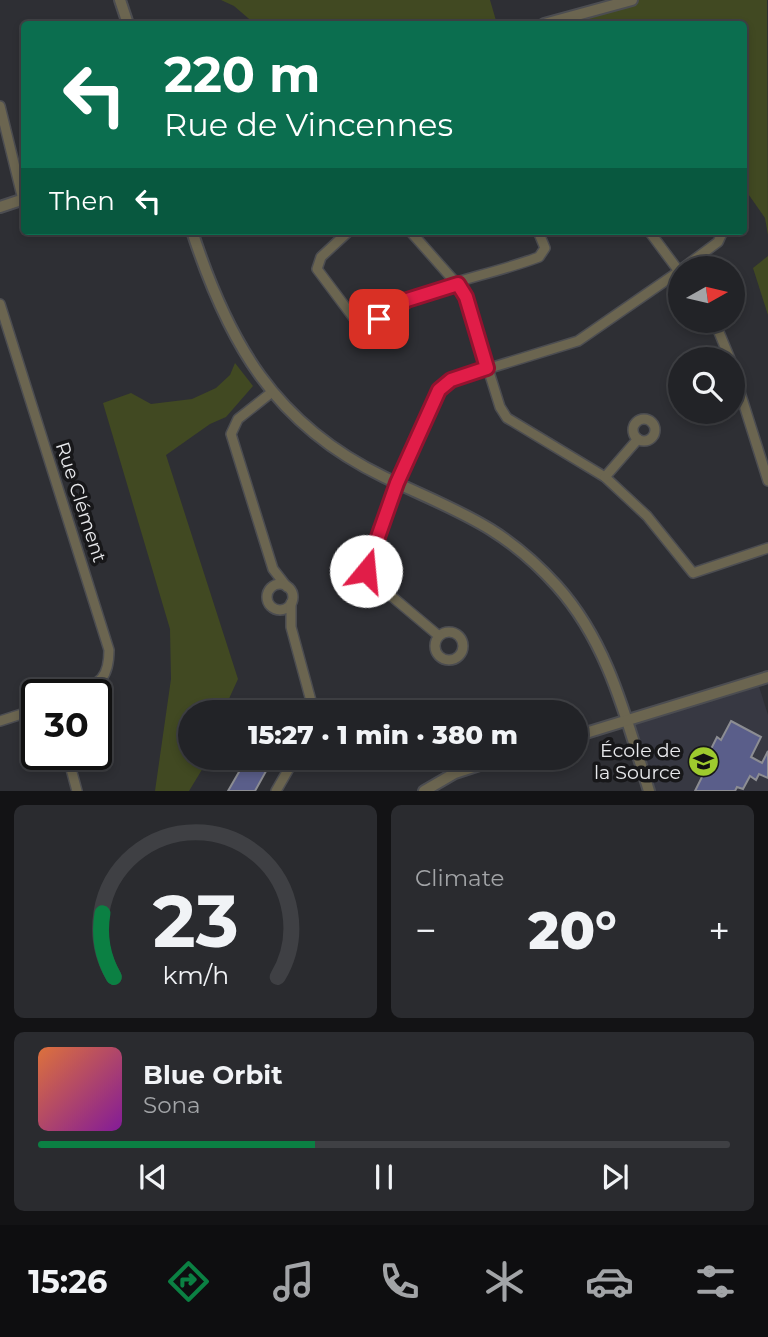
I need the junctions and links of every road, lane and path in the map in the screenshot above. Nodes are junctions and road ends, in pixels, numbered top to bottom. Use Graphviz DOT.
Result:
graph roads {
  1 [pos="120,0"];
  2 [pos="632,0"];
  3 [pos="127,21"];
  4 [pos="555,21"];
  5 [pos="0,106"];
  6 [pos="21,187"];
  7 [pos="21,200"];
  8 [pos="0,207"];
  9 [pos="193,235"];
  10 [pos="345,235"];
  11 [pos="414,235"];
  12 [pos="540,235"];
  13 [pos="652,235"];
  14 [pos="721,235"];
  15 [pos="669,256"];
  16 [pos="700,256"];
  17 [pos="668,280"];
  18 [pos="458,284"];
  19 [pos="0,304"];
  20 [pos="487,368"];
  21 [pos="272,392"];
  22 [pos="745,408"];
  23 [pos="638,439"];
  24 [pos="605,477"];
  25 [pos="768,481"];
  26 [pos="397,483"];
  27 [pos="768,548"];
  28 [pos="273,569"];
  29 [pos="287,587"];
  30 [pos="270,590"];
  31 [pos="291,603"];
  32 [pos="277,610"];
  33 [pos="291,627"];
  34 [pos="439,636"];
  35 [pos="768,677"];
  36 [pos="102,679"];
  37 [pos="311,700"];
  38 [pos="21,714"];
  39 [pos="0,721"];
  40 [pos="626,721"];
  41 [pos="588,732"];
  42 [pos="72,770"];
  43 [pos="288,770"];
  44 [pos="464,770"];
  45 [pos="78,791"];
  46 [pos="276,791"];
  47 [pos="424,791"];
  48 [pos="649,791"];
  1 -- 3 [label="street"];
  2 -- 4 [label="street"];
  5 -- 6 [label="street"];
  7 -- 8 [label="street"];
  9 -- 21 [label="street"];
  10 -- 18 [label="street"];
  11 -- 18 [label="street"];
  12 -- 18 [label="street"];
  13 -- 15 [label="street"];
  14 -- 16 [label="street"];
  17 -- 20 [label="street"];
  18 -- 20 [label="street"];
  19 -- 36 [label="street, Rue Clément"];
  20 -- 24 [label="street"];
  20 -- 26 [label="street"];
  21 -- 26 [label="street"];
  21 -- 28 [label="street"];
  22 -- 25 [label="street"];
  23 -- 24 [label="street"];
  24 -- 27 [label="street"];
  26 -- 34 [label="street"];
  26 -- 40 [label="street"];
  28 -- 29 [label="street"];
  28 -- 30 [label="street"];
  29 -- 30 [label="street"];
  29 -- 31 [label="street"];
  30 -- 32 [label="street"];
  31 -- 32 [label="street"];
  31 -- 33 [label="street"];
  32 -- 33 [label="street"];
  33 -- 37 [label="street"];
  35 -- 40 [label="street"];
  38 -- 39 [label="street"];
  40 -- 41 [label="street"];
  40 -- 48 [label="street"];
  42 -- 45 [label="street"];
  43 -- 46 [label="street"];
  44 -- 47 [label="street"];
}
